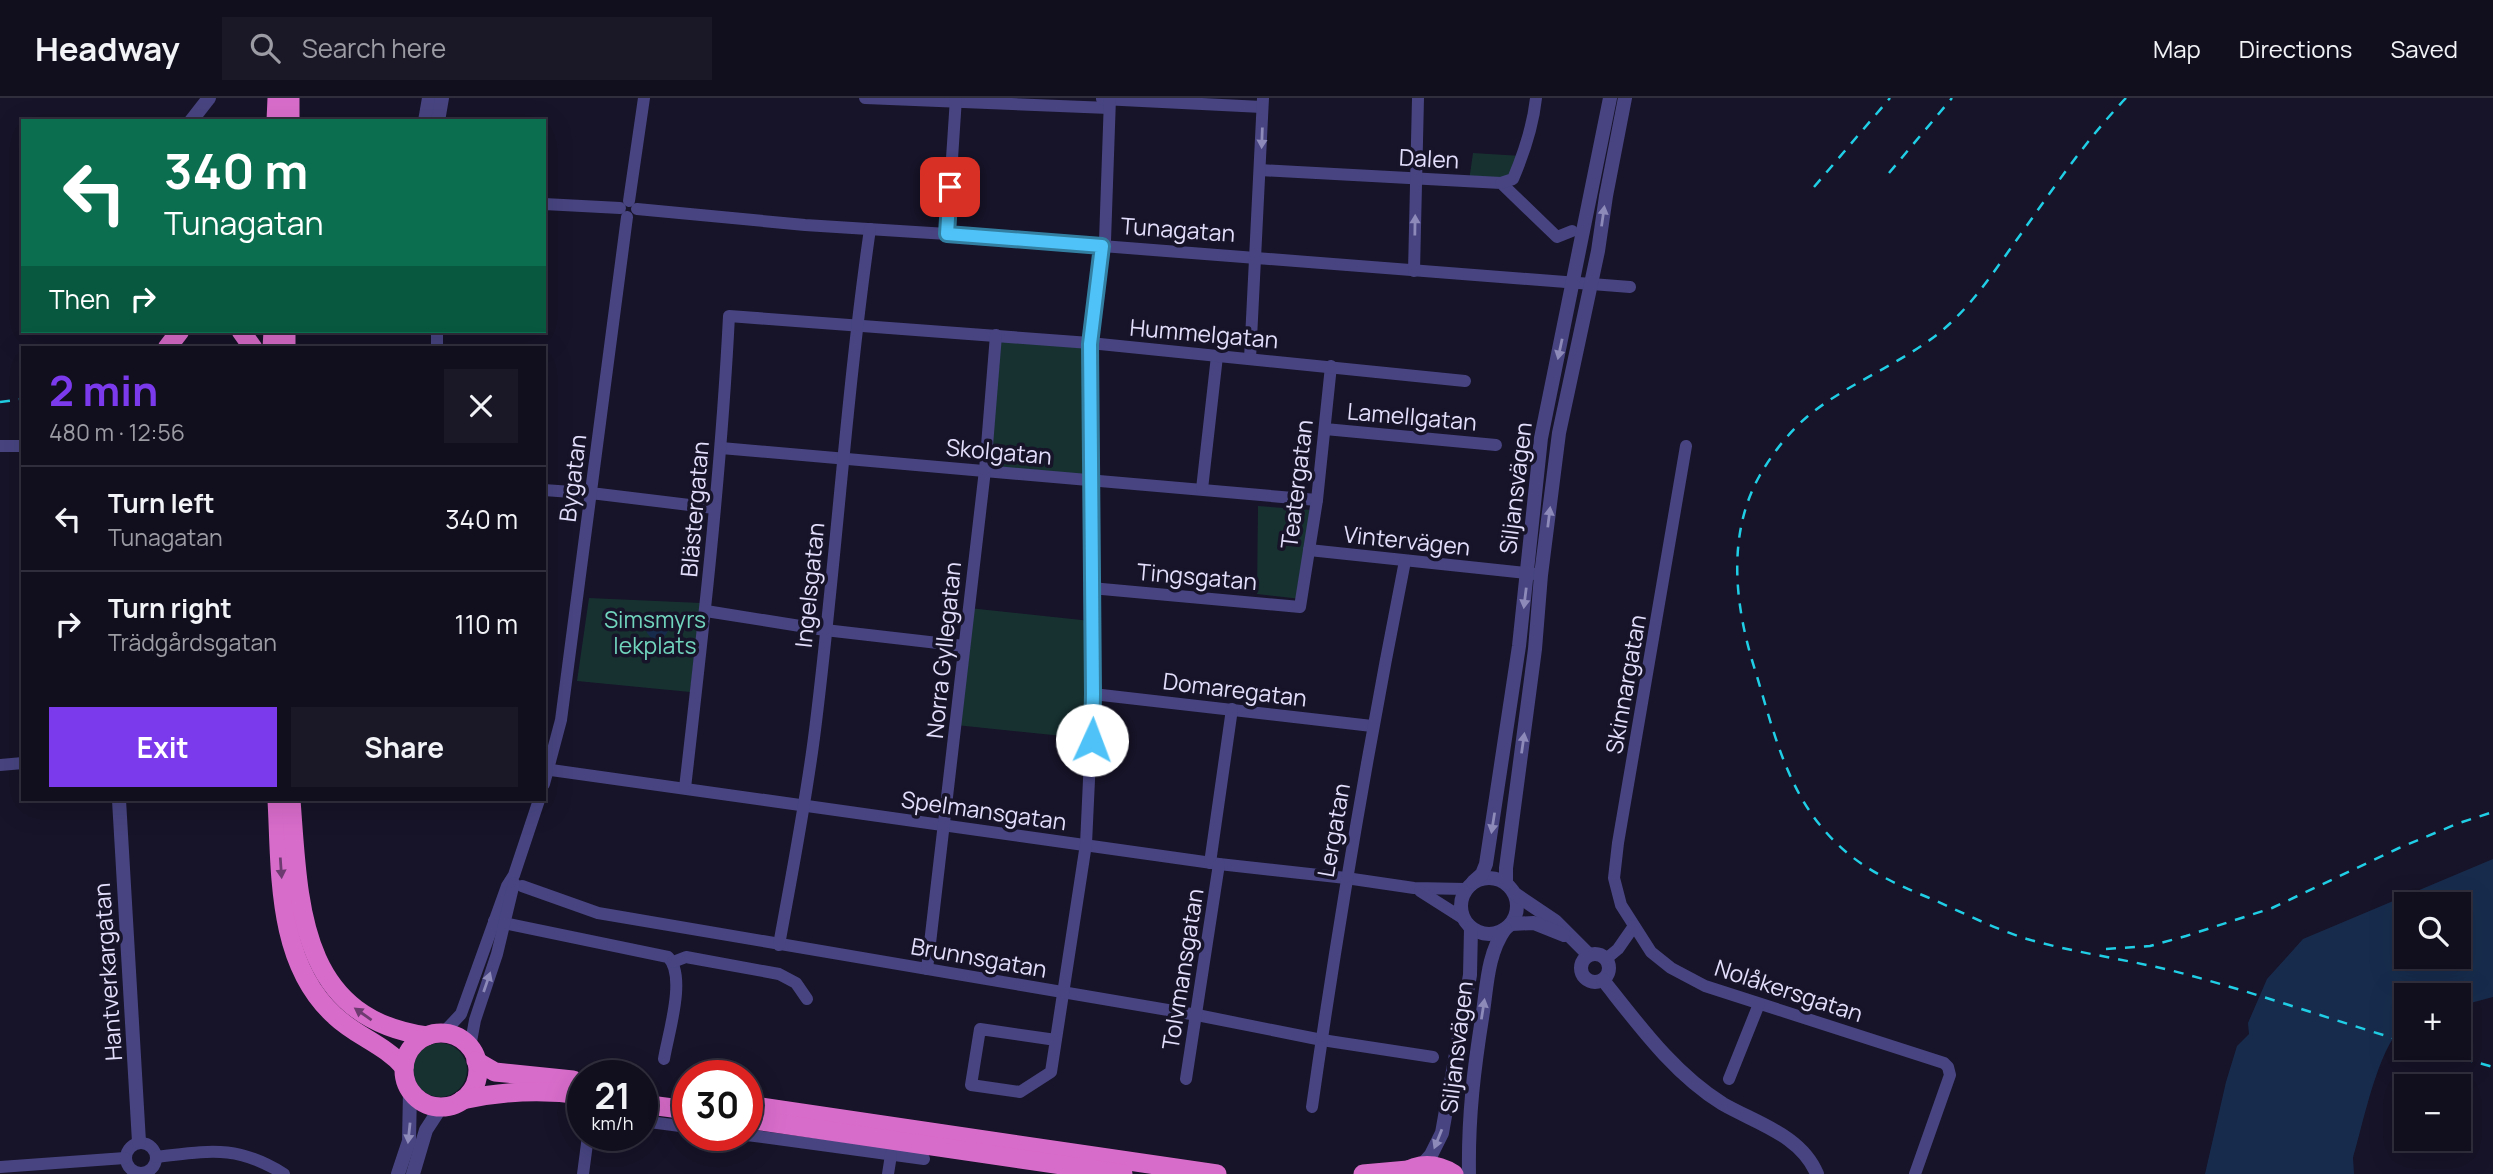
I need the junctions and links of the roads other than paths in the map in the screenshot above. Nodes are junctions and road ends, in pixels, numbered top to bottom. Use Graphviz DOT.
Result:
graph roads {
  1 [pos="209,98"];
  2 [pos="277,98"];
  3 [pos="290,98"];
  4 [pos="429,98"];
  5 [pos="442,98"];
  6 [pos="644,98"];
  7 [pos="865,98"];
  8 [pos="1418,98"];
  9 [pos="1536,98"];
  10 [pos="1610,98"];
  11 [pos="1625,98"];
  12 [pos="956,100"];
  13 [pos="1106,102"];
  14 [pos="1263,102"];
  15 [pos="193,119"];
  16 [pos="276,119"];
  17 [pos="290,119"];
  18 [pos="425,119"];
  19 [pos="438,119"];
  20 [pos="1260,170"];
  21 [pos="1416,179"];
  22 [pos="1501,183"];
  23 [pos="546,204"];
  24 [pos="628,209"];
  25 [pos="870,229"];
  26 [pos="1572,231"];
  27 [pos="947,234"];
  28 [pos="1102,246"];
  29 [pos="1256,258"];
  30 [pos="1414,271"];
  31 [pos="1573,282"];
  32 [pos="1591,283"];
  33 [pos="1630,288"];
  34 [pos="729,316"];
  35 [pos="856,326"];
  36 [pos="996,335"];
  37 [pos="1090,344"];
  38 [pos="1217,356"];
  39 [pos="1250,359"];
  40 [pos="1331,366"];
  41 [pos="1465,381"];
  42 [pos="1325,429"];
  43 [pos="1496,445"];
  44 [pos="0,446"];
  45 [pos="21,446"];
  46 [pos="1686,446"];
  47 [pos="720,448"];
  48 [pos="844,459"];
  49 [pos="985,470"];
  50 [pos="1092,480"];
  51 [pos="1202,489"];
  52 [pos="546,490"];
  53 [pos="590,493"];
  54 [pos="1317,500"];
  55 [pos="714,508"];
  56 [pos="1309,550"];
  57 [pos="1405,561"];
  58 [pos="1535,574"];
  59 [pos="1091,588"];
  60 [pos="1300,607"];
  61 [pos="706,611"];
  62 [pos="825,630"];
  63 [pos="964,646"];
  64 [pos="1093,694"];
  65 [pos="1232,709"];
  66 [pos="1372,726"];
  67 [pos="21,764"];
  68 [pos="0,765"];
  69 [pos="546,770"];
  70 [pos="685,788"];
  71 [pos="119,801"];
  72 [pos="277,801"];
  73 [pos="291,801"];
  74 [pos="539,801"];
  75 [pos="804,806"];
  76 [pos="945,826"];
  77 [pos="1086,845"];
  78 [pos="1215,864"];
  79 [pos="1346,878"];
  80 [pos="522,886"];
  81 [pos="1469,886"];
  82 [pos="1414,888"];
  83 [pos="1511,889"];
  84 [pos="499,922"];
  85 [pos="1467,923"];
  86 [pos="1508,926"];
  87 [pos="1634,926"];
  88 [pos="1572,939"];
  89 [pos="779,945"];
  90 [pos="1589,955"];
  91 [pos="1606,959"];
  92 [pos="673,962"];
  93 [pos="927,969"];
  94 [pos="1602,980"];
  95 [pos="1063,992"];
  96 [pos="807,999"];
  97 [pos="1759,1004"];
  98 [pos="1197,1015"];
  99 [pos="435,1034"];
  100 [pos="1056,1040"];
  101 [pos="1322,1040"];
  102 [pos="473,1054"];
  103 [pos="1433,1057"];
  104 [pos="664,1059"];
  105 [pos="404,1066"];
  106 [pos="1186,1079"];
  107 [pos="1729,1079"];
  108 [pos="567,1080"];
  109 [pos="410,1091"];
  110 [pos="567,1093"];
  111 [pos="462,1100"];
  112 [pos="441,1107"];
  113 [pos="763,1107"];
  114 [pos="1312,1107"];
  115 [pos="763,1121"];
  116 [pos="763,1137"];
  117 [pos="139,1142"];
  118 [pos="586,1151"];
  119 [pos="891,1154"];
  120 [pos="156,1157"];
  121 [pos="125,1158"];
  122 [pos="924,1159"];
  123 [pos="0,1167"];
  124 [pos="1410,1170"];
  125 [pos="143,1174"];
  126 [pos="284,1174"];
  127 [pos="398,1174"];
  128 [pos="413,1174"];
  129 [pos="583,1174"];
  130 [pos="887,1174"];
  131 [pos="1123,1174"];
  132 [pos="1217,1174"];
  133 [pos="1363,1174"];
  134 [pos="1454,1174"];
  135 [pos="1469,1174"];
  136 [pos="1816,1174"];
  137 [pos="1915,1174"];
  1 -- 15 [label="street"];
  2 -- 16 [label="highway"];
  3 -- 17 [label="highway"];
  4 -- 18 [label="street"];
  5 -- 19 [label="street"];
  6 -- 24 [label="street, Bygatan"];
  7 -- 12 [label="street"];
  8 -- 21 [label="street"];
  9 -- 22 [label="street"];
  10 -- 31 [label="street, Siljansvägen"];
  32 -- 11 [label="street, Siljansvägen, one-way"];
  12 -- 13 [label="street"];
  12 -- 27 [label="street"];
  13 -- 14 [label="street"];
  13 -- 28 [label="street"];
  14 -- 20 [label="street, one-way"];
  20 -- 21 [label="street, Dalen"];
  20 -- 29 [label="street"];
  21 -- 22 [label="street, Dalen"];
  30 -- 21 [label="street, one-way"];
  22 -- 26 [label="street"];
  23 -- 24 [label="street, Tunagatan"];
  24 -- 25 [label="street, Tunagatan"];
  24 -- 53 [label="street, Bygatan"];
  25 -- 27 [label="street, Tunagatan"];
  25 -- 35 [label="street, Ingelsgatan"];
  27 -- 28 [label="street, Tunagatan"];
  28 -- 29 [label="street, Tunagatan"];
  28 -- 37 [label="street"];
  29 -- 30 [label="street, Tunagatan"];
  29 -- 39 [label="street"];
  30 -- 31 [label="street, Tunagatan"];
  31 -- 32 [label="street, Tunagatan"];
  31 -- 58 [label="street, Siljansvägen, one-way"];
  32 -- 33 [label="street, Tunagatan"];
  58 -- 32 [label="street, Siljansvägen, one-way"];
  34 -- 35 [label="street, Hummelgatan"];
  34 -- 47 [label="street, Blästergatan"];
  35 -- 36 [label="street, Hummelgatan"];
  35 -- 48 [label="street, Ingelsgatan"];
  36 -- 37 [label="street, Hummelgatan"];
  36 -- 49 [label="street, Norra Gyllegatan"];
  37 -- 38 [label="street, Hummelgatan"];
  37 -- 50 [label="street"];
  38 -- 39 [label="street, Hummelgatan"];
  38 -- 51 [label="street"];
  39 -- 40 [label="street, Hummelgatan"];
  40 -- 41 [label="street, Hummelgatan"];
  40 -- 42 [label="street, Teatergatan"];
  42 -- 43 [label="street, Lamellgatan"];
  42 -- 54 [label="street, Teatergatan"];
  44 -- 45 [label="street"];
  46 -- 87 [label="street, Skinnargatan"];
  47 -- 48 [label="street, Skolgatan"];
  47 -- 55 [label="street, Blästergatan"];
  48 -- 49 [label="street, Skolgatan"];
  48 -- 62 [label="street, Ingelsgatan"];
  49 -- 50 [label="street, Skolgatan"];
  49 -- 63 [label="street, Norra Gyllegatan"];
  50 -- 51 [label="street, Skolgatan"];
  50 -- 59 [label="street"];
  51 -- 54 [label="street, Skolgatan"];
  52 -- 53 [label="street"];
  53 -- 55 [label="street"];
  53 -- 69 [label="street, Bygatan"];
  54 -- 56 [label="street, Teatergatan"];
  55 -- 61 [label="street, Blästergatan"];
  56 -- 57 [label="street, Vintervägen"];
  56 -- 60 [label="street, Teatergatan"];
  57 -- 58 [label="street, Vintervägen"];
  57 -- 66 [label="street, Lergatan"];
  58 -- 81 [label="street, Siljansvägen, one-way"];
  83 -- 58 [label="street, Siljansvägen, one-way"];
  59 -- 60 [label="street, Tingsgatan"];
  59 -- 64 [label="street"];
  61 -- 62 [label="street"];
  61 -- 70 [label="street, Blästergatan"];
  62 -- 63 [label="street"];
  62 -- 75 [label="street, Ingelsgatan"];
  63 -- 76 [label="street, Norra Gyllegatan"];
  64 -- 65 [label="street, Domaregatan"];
  64 -- 77 [label="street"];
  65 -- 66 [label="street, Domaregatan"];
  65 -- 78 [label="street, Tolvmansgatan"];
  66 -- 79 [label="street, Lergatan"];
  67 -- 68 [label="street"];
  69 -- 70 [label="street, Spelmansgatan"];
  70 -- 75 [label="street, Spelmansgatan"];
  71 -- 117 [label="street, Hantverkargatan"];
  72 -- 105 [label="highway, one-way"];
  99 -- 73 [label="highway, one-way"];
  74 -- 84 [label="street"];
  75 -- 76 [label="street, Spelmansgatan"];
  75 -- 89 [label="street, Ingelsgatan"];
  76 -- 77 [label="street, Spelmansgatan"];
  76 -- 93 [label="street, Norra Gyllegatan"];
  77 -- 78 [label="street, Spelmansgatan"];
  77 -- 95 [label="street"];
  78 -- 79 [label="street, Spelmansgatan"];
  78 -- 98 [label="street, Tolvmansgatan"];
  79 -- 82 [label="street, Spelmansgatan"];
  79 -- 101 [label="street, Lergatan"];
  80 -- 89 [label="street, Brunnsgatan"];
  81 -- 82 [label="street, Spelmansgatan"];
  81 -- 83 [label="street"];
  81 -- 85 [label="street"];
  82 -- 85 [label="street, Spelmansgatan"];
  83 -- 86 [label="street"];
  83 -- 88 [label="street"];
  84 -- 92 [label="street"];
  84 -- 99 [label="street"];
  102 -- 84 [label="street, one-way"];
  85 -- 86 [label="street"];
  85 -- 124 [label="street, Siljansvägen, one-way"];
  86 -- 88 [label="street"];
  135 -- 86 [label="street, Siljansvägen, one-way"];
  87 -- 91 [label="street"];
  87 -- 97 [label="street, Nolåkersgatan"];
  88 -- 90 [label="street"];
  89 -- 93 [label="street, Brunnsgatan"];
  90 -- 91 [label="street"];
  90 -- 94 [label="street"];
  91 -- 94 [label="street"];
  92 -- 96 [label="street"];
  92 -- 104 [label="street"];
  93 -- 95 [label="street, Brunnsgatan"];
  94 -- 136 [label="street"];
  95 -- 98 [label="street, Brunnsgatan"];
  95 -- 100 [label="street"];
  97 -- 107 [label="street"];
  97 -- 137 [label="street, Nolåkersgatan"];
  98 -- 101 [label="street, Brunnsgatan"];
  98 -- 106 [label="street, Tolvmansgatan"];
  99 -- 102 [label="highway"];
  99 -- 105 [label="highway"];
  100 -- 100 [label="street"];
  101 -- 103 [label="street, Brunnsgatan"];
  101 -- 114 [label="street, Lergatan"];
  102 -- 108 [label="highway"];
  102 -- 111 [label="highway"];
  105 -- 109 [label="highway"];
  109 -- 112 [label="highway"];
  109 -- 127 [label="street, one-way"];
  110 -- 111 [label="highway"];
  111 -- 112 [label="highway"];
  112 -- 128 [label="street"];
  113 -- 132 [label="highway"];
  115 -- 131 [label="highway"];
  116 -- 119 [label="street"];
  117 -- 120 [label="street"];
  117 -- 121 [label="street"];
  118 -- 129 [label="street"];
  119 -- 122 [label="street"];
  119 -- 130 [label="street"];
  120 -- 125 [label="street"];
  120 -- 126 [label="street"];
  121 -- 123 [label="street"];
  121 -- 125 [label="street"];
  124 -- 133 [label="highway"];
  124 -- 134 [label="highway"];
}
